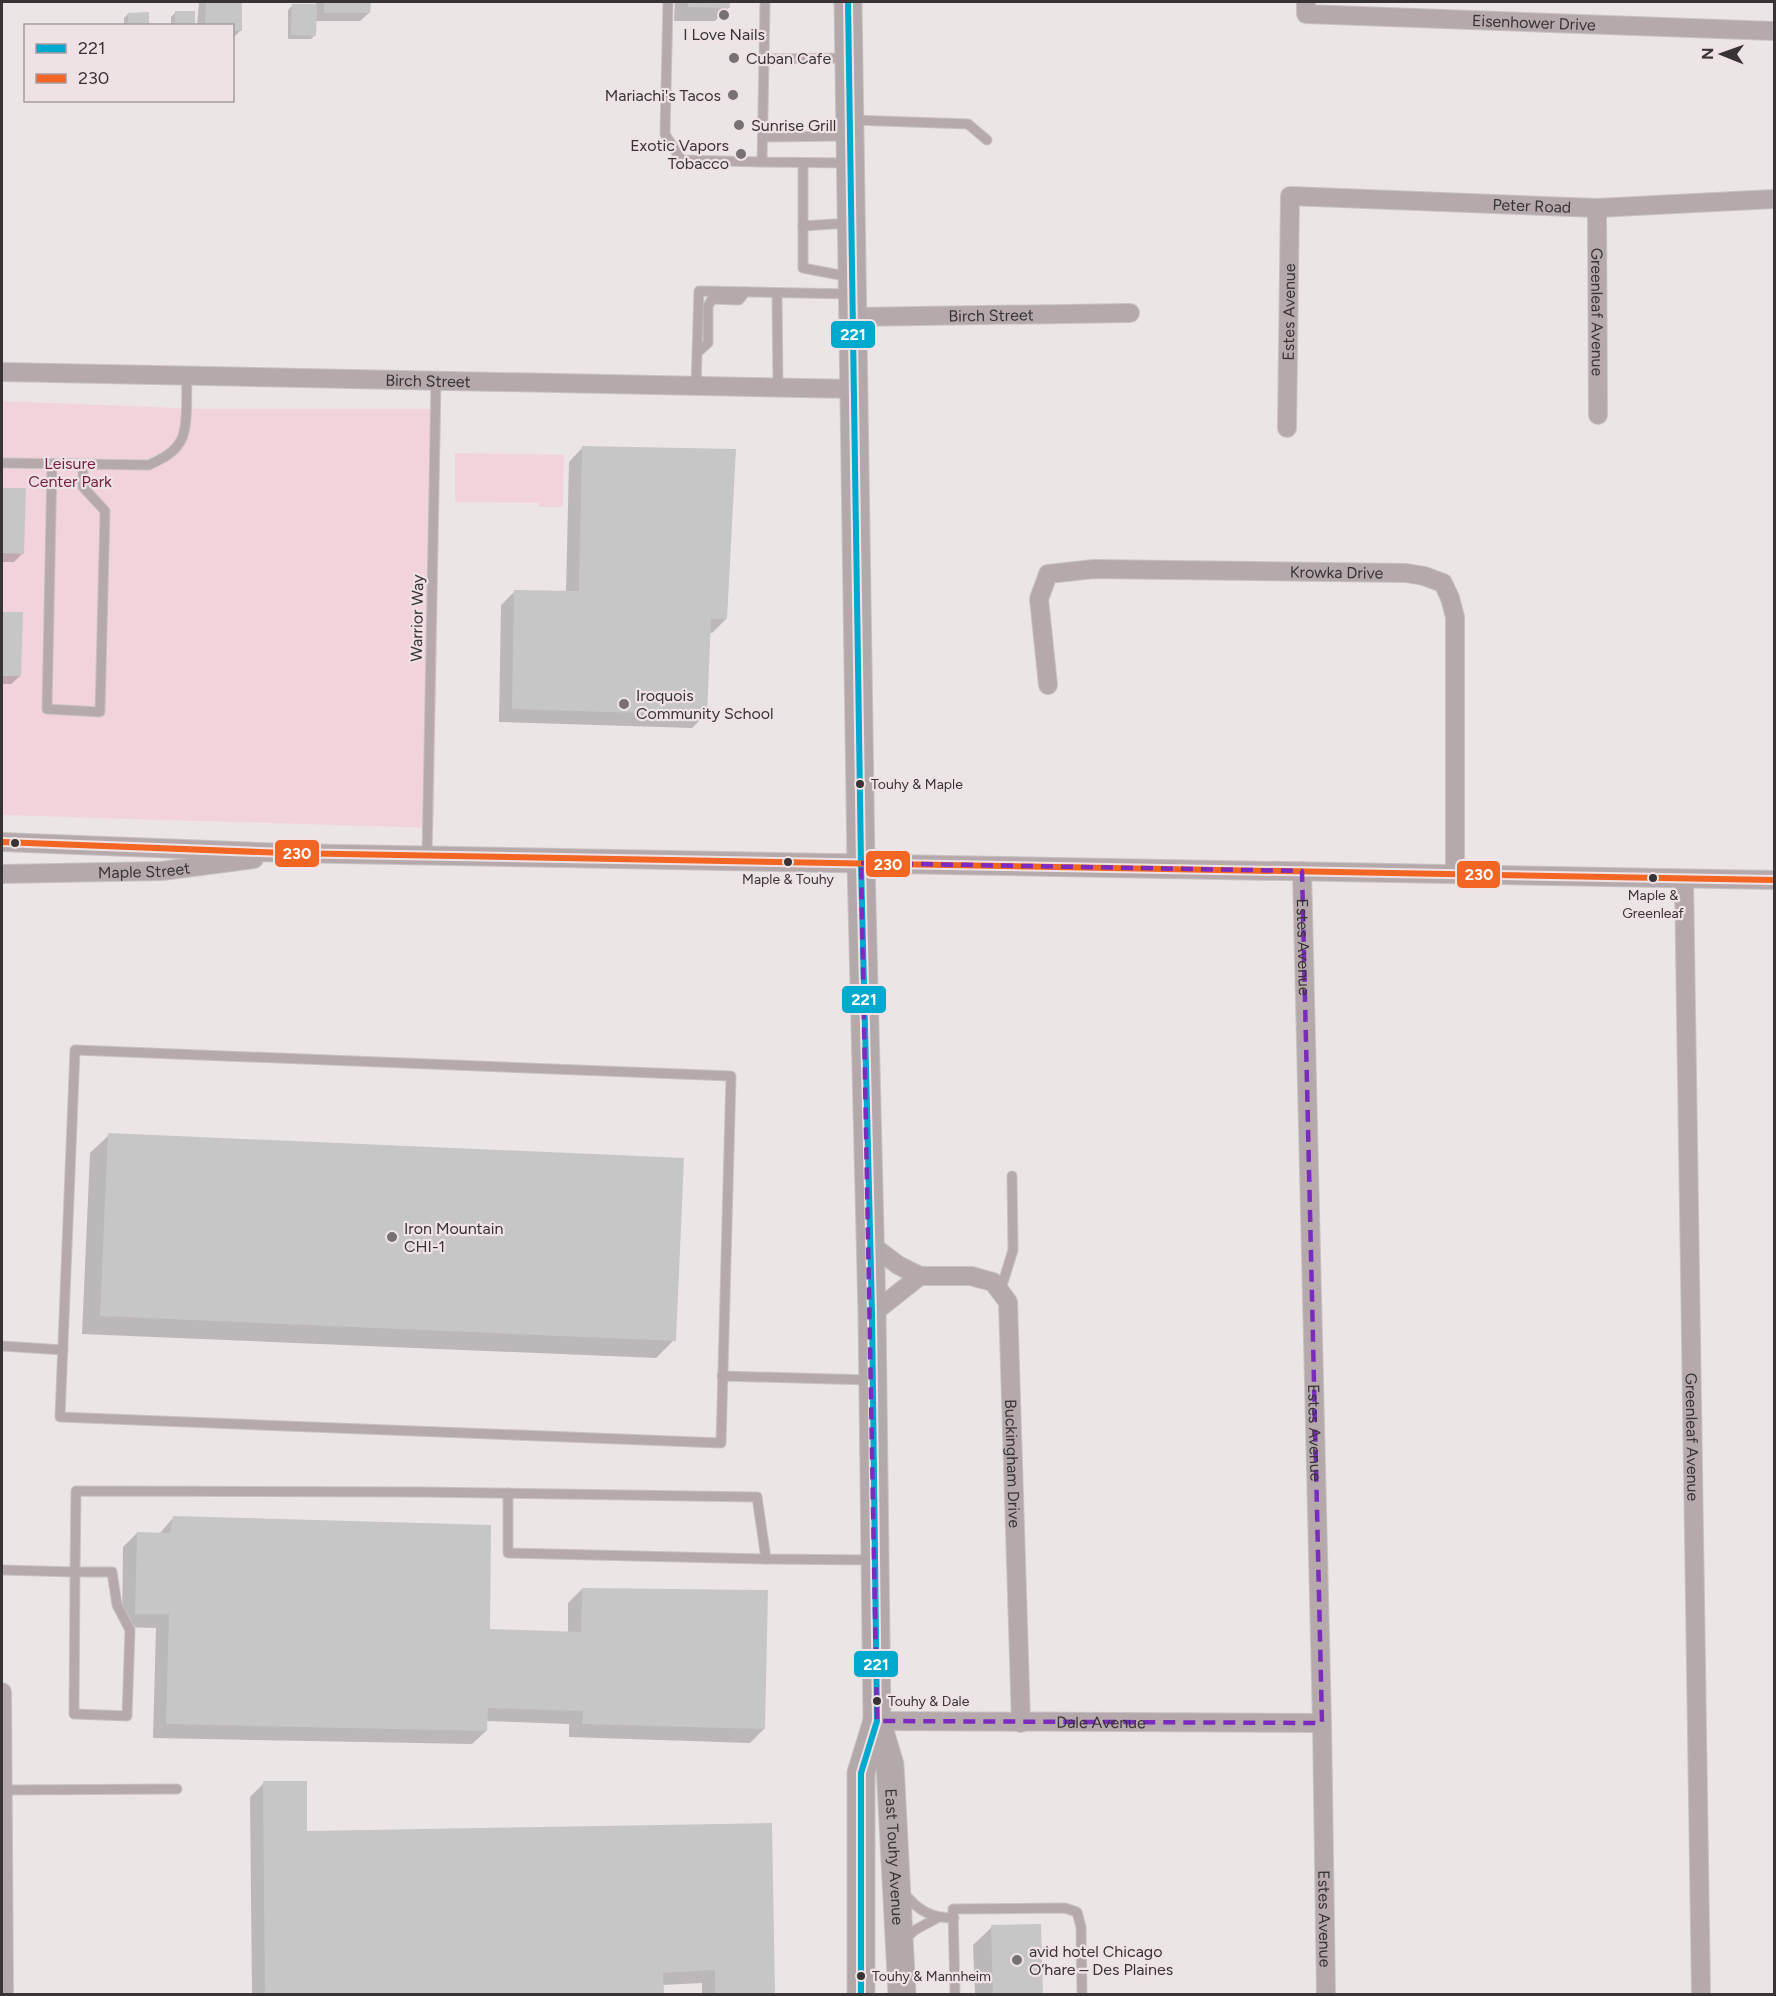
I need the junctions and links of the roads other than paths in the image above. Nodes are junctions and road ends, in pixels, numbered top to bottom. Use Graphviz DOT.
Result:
graph roads {
  1 [pos="668,2"];
  2 [pos="765,2"];
  3 [pos="848,2"];
  4 [pos="1306,2"];
  5 [pos="1774,32"];
  6 [pos="849,58"];
  7 [pos="764,59"];
  8 [pos="850,128"];
  9 [pos="763,137"];
  10 [pos="987,140"];
  11 [pos="762,162"];
  12 [pos="803,163"];
  13 [pos="850,163"];
  14 [pos="1290,196"];
  15 [pos="1774,199"];
  16 [pos="1597,208"];
  17 [pos="851,222"];
  18 [pos="803,226"];
  19 [pos="745,292"];
  20 [pos="777,293"];
  21 [pos="853,296"];
  22 [pos="1130,313"];
  23 [pos="698,352"];
  24 [pos="2,372"];
  25 [pos="187,375"];
  26 [pos="436,380"];
  27 [pos="696,386"];
  28 [pos="778,387"];
  29 [pos="854,389"];
  30 [pos="1598,415"];
  31 [pos="1287,428"];
  32 [pos="2,463"];
  33 [pos="52,464"];
  34 [pos="83,464"];
  35 [pos="1048,685"];
  36 [pos="2,842"];
  37 [pos="285,853"];
  38 [pos="427,856"];
  39 [pos="861,863"];
  40 [pos="1302,871"];
  41 [pos="2,874"];
  42 [pos="1455,874"];
  43 [pos="1684,879"];
  44 [pos="1774,880"];
  45 [pos="1012,1176"];
  46 [pos="870,1244"];
  47 [pos="920,1276"];
  48 [pos="1000,1292"];
  49 [pos="872,1314"];
  50 [pos="2,1346"];
  51 [pos="63,1350"];
  52 [pos="723,1376"];
  53 [pos="873,1380"];
  54 [pos="508,1493"];
  55 [pos="766,1559"];
  56 [pos="875,1560"];
  57 [pos="2,1570"];
  58 [pos="75,1572"];
  59 [pos="2,1692"];
  60 [pos="877,1720"];
  61 [pos="1322,1722"];
  62 [pos="1021,1723"];
  63 [pos="177,1789"];
  64 [pos="3,1790"];
  65 [pos="897,1884"];
  66 [pos="938,1918"];
  67 [pos="954,1918"];
  68 [pos="900,1950"];
  69 [pos="3,1986"];
  70 [pos="861,1995"];
  71 [pos="902,1995"];
  72 [pos="955,1995"];
  73 [pos="1082,1995"];
  74 [pos="1326,1995"];
  75 [pos="1701,1995"];
  1 -- 11 [label="lane"];
  2 -- 7 [label="lane"];
  3 -- 6 [label="main road, East Touhy Avenue"];
  4 -- 5 [label="street, Eisenhower Drive"];
  6 -- 7 [label="lane"];
  6 -- 8 [label="main road, East Touhy Avenue"];
  7 -- 9 [label="lane"];
  8 -- 9 [label="lane"];
  8 -- 10 [label="lane"];
  8 -- 13 [label="main road, East Touhy Avenue"];
  9 -- 11 [label="lane"];
  11 -- 12 [label="lane"];
  12 -- 13 [label="lane"];
  12 -- 18 [label="lane"];
  13 -- 17 [label="main road, East Touhy Avenue"];
  14 -- 16 [label="street, Peter Road"];
  14 -- 31 [label="street, Estes Avenue"];
  15 -- 16 [label="street, Peter Road"];
  16 -- 30 [label="street, Greenleaf Avenue"];
  17 -- 18 [label="lane"];
  17 -- 21 [label="main road, East Touhy Avenue"];
  18 -- 21 [label="lane"];
  19 -- 20 [label="lane"];
  19 -- 23 [label="lane"];
  19 -- 23 [label="lane"];
  20 -- 21 [label="lane"];
  20 -- 28 [label="lane"];
  21 -- 22 [label="street, Birch Street"];
  21 -- 29 [label="main road, East Touhy Avenue"];
  23 -- 27 [label="lane"];
  24 -- 25 [label="street, Birch Street"];
  25 -- 26 [label="street, Birch Street"];
  25 -- 34 [label="lane"];
  26 -- 27 [label="street, Birch Street"];
  26 -- 38 [label="lane, Warrior Way"];
  27 -- 28 [label="street, Birch Street"];
  28 -- 29 [label="street, Birch Street"];
  29 -- 39 [label="main road, East Touhy Avenue"];
  32 -- 33 [label="lane"];
  33 -- 34 [label="lane"];
  33 -- 34 [label="lane"];
  35 -- 42 [label="street, Krowka Drive"];
  36 -- 37 [label="street, Maple Street"];
  37 -- 38 [label="street, Maple Street"];
  37 -- 41 [label="street, Maple Street"];
  38 -- 39 [label="street, Maple Street"];
  39 -- 40 [label="street, Maple Street"];
  39 -- 46 [label="main road, East Touhy Avenue"];
  40 -- 42 [label="street, Maple Street"];
  40 -- 61 [label="street, Estes Avenue"];
  42 -- 43 [label="street, Maple Street"];
  43 -- 44 [label="street, Maple Street"];
  43 -- 75 [label="street, Greenleaf Avenue"];
  45 -- 48 [label="lane"];
  46 -- 47 [label="street"];
  46 -- 49 [label="main road, East Touhy Avenue"];
  47 -- 48 [label="street"];
  47 -- 49 [label="street"];
  48 -- 62 [label="street, Buckingham Drive"];
  49 -- 53 [label="main road, East Touhy Avenue"];
  50 -- 51 [label="lane"];
  51 -- 52 [label="lane"];
  51 -- 52 [label="lane"];
  52 -- 53 [label="lane"];
  53 -- 56 [label="main road, East Touhy Avenue"];
  54 -- 55 [label="lane"];
  54 -- 55 [label="lane"];
  54 -- 58 [label="lane"];
  55 -- 56 [label="lane"];
  56 -- 60 [label="main road, East Touhy Avenue"];
  57 -- 58 [label="lane"];
  58 -- 58 [label="lane"];
  59 -- 64 [label="street"];
  60 -- 62 [label="street, Dale Avenue"];
  60 -- 65 [label="main road, East Touhy Avenue"];
  60 -- 70 [label="main road, East Touhy Avenue"];
  61 -- 62 [label="street, Dale Avenue"];
  61 -- 74 [label="street, Estes Avenue"];
  63 -- 64 [label="lane"];
  64 -- 69 [label="street"];
  65 -- 66 [label="lane"];
  65 -- 68 [label="main road, East Touhy Avenue"];
  66 -- 67 [label="lane"];
  66 -- 68 [label="lane"];
  67 -- 72 [label="lane"];
  67 -- 73 [label="lane"];
  68 -- 71 [label="main road, East Touhy Avenue"];
}
